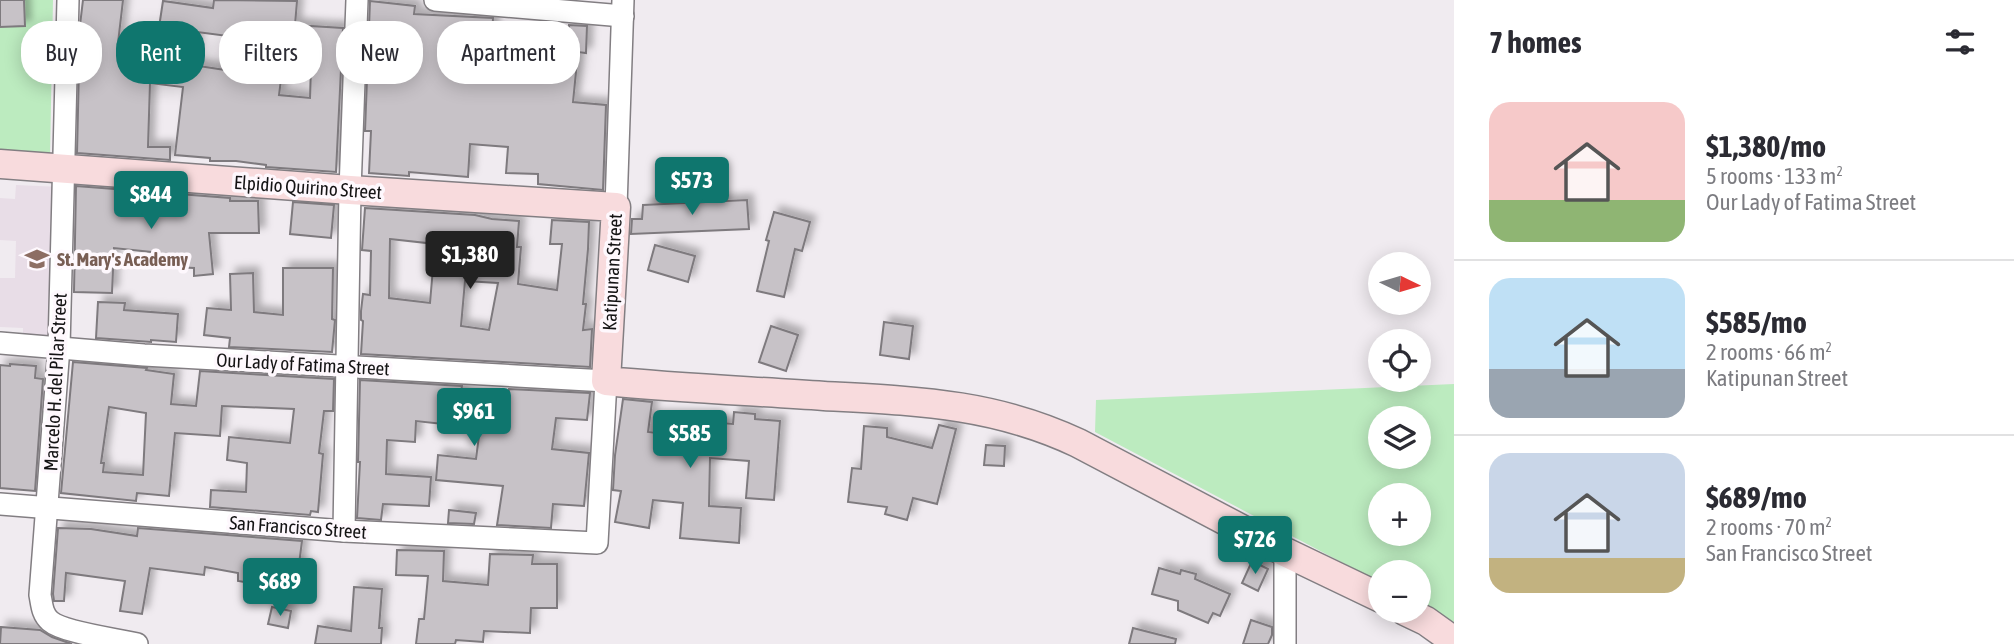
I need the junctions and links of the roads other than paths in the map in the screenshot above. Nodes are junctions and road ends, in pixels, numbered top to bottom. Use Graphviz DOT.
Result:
graph roads {
  1 [pos="68,0"];
  2 [pos="356,0"];
  3 [pos="435,0"];
  4 [pos="623,8"];
  5 [pos="0,164"];
  6 [pos="63,169"];
  7 [pos="350,190"];
  8 [pos="616,207"];
  9 [pos="0,343"];
  10 [pos="59,347"];
  11 [pos="346,367"];
  12 [pos="607,381"];
  13 [pos="0,504"];
  14 [pos="47,508"];
  15 [pos="344,531"];
  16 [pos="597,544"];
  17 [pos="1284,552"];
  18 [pos="1368,592"];
  19 [pos="1429,623"];
  20 [pos="1454,641"];
  21 [pos="137,644"];
  22 [pos="1285,644"];
  1 -- 6 [label="street, Marcelo H. del Pilar Street"];
  2 -- 7 [label="street"];
  3 -- 4 [label="street"];
  4 -- 8 [label="street, Katipunan Street"];
  5 -- 6 [label="street, Elpidio Quirino Street"];
  6 -- 7 [label="street, Elpidio Quirino Street"];
  6 -- 10 [label="street, Marcelo H. del Pilar Street"];
  7 -- 8 [label="street, Elpidio Quirino Street"];
  7 -- 11 [label="street"];
  8 -- 12 [label="street, Katipunan Street"];
  9 -- 10 [label="street, Our Lady of Fatima Street"];
  10 -- 11 [label="street, Our Lady of Fatima Street"];
  10 -- 14 [label="street, Marcelo H. del Pilar Street"];
  11 -- 12 [label="street, Our Lady of Fatima Street"];
  11 -- 15 [label="street"];
  12 -- 16 [label="street, Katipunan Street"];
  12 -- 17 [label="street"];
  13 -- 14 [label="street, San Francisco Street"];
  14 -- 15 [label="street, San Francisco Street"];
  14 -- 21 [label="street, Marcelo H. del Pilar Street"];
  15 -- 16 [label="street, San Francisco Street"];
  17 -- 18 [label="street"];
  17 -- 22 [label="street"];
  19 -- 20 [label="street"];
}
